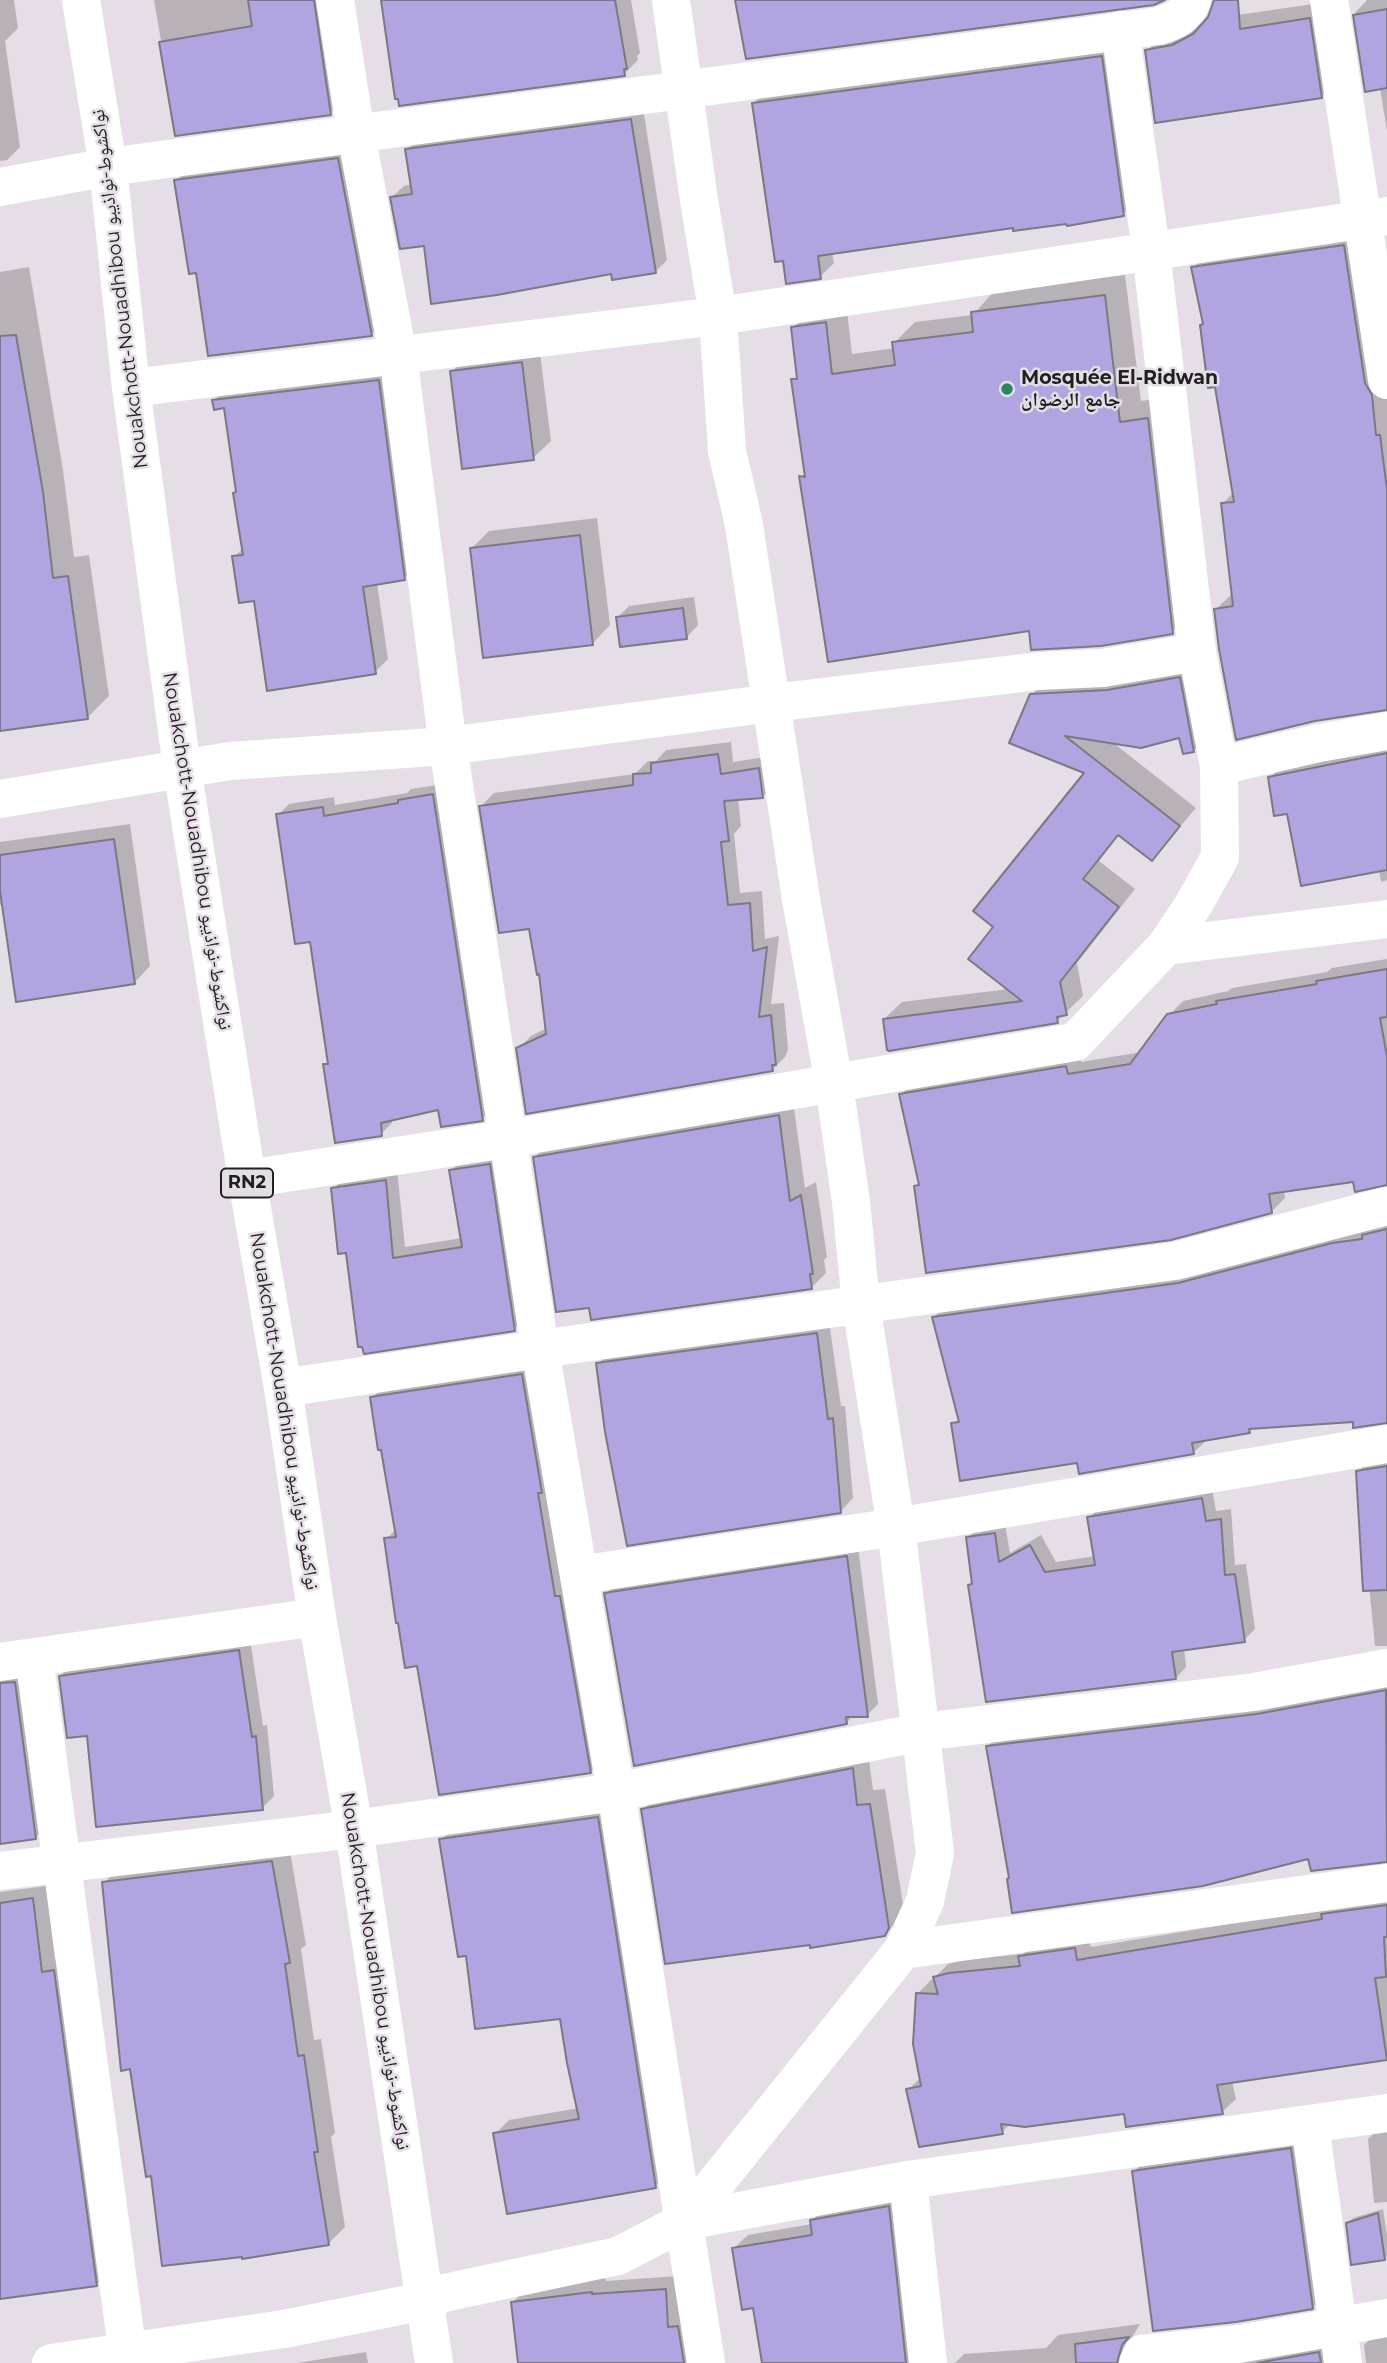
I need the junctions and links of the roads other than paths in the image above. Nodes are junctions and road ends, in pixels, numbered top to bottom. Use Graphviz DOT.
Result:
graph roads {
  1 [pos="81,0"];
  2 [pos="335,0"];
  3 [pos="671,0"];
  4 [pos="1192,0"];
  5 [pos="1329,0"];
  6 [pos="1120,30"];
  7 [pos="684,89"];
  8 [pos="356,134"];
  9 [pos="108,167"];
  10 [pos="0,187"];
  11 [pos="1375,217"];
  12 [pos="1151,250"];
  13 [pos="718,316"];
  14 [pos="398,355"];
  15 [pos="1387,380"];
  16 [pos="131,388"];
  17 [pos="1197,652"];
  18 [pos="772,703"];
  19 [pos="1387,731"];
  20 [pos="449,746"];
  21 [pos="1219,766"];
  22 [pos="183,768"];
  23 [pos="0,799"];
  24 [pos="1387,919"];
  25 [pos="1166,946"];
  26 [pos="834,1084"];
  27 [pos="507,1139"];
  28 [pos="247,1179"];
  29 [pos="1387,1206"];
  30 [pos="861,1304"];
  31 [pos="540,1349"];
  32 [pos="283,1388"];
  33 [pos="1387,1444"];
  34 [pos="896,1527"];
  35 [pos="579,1574"];
  36 [pos="317,1616"];
  37 [pos="17,1660"];
  38 [pos="1387,1668"];
  39 [pos="922,1731"];
  40 [pos="616,1792"];
  41 [pos="354,1829"];
  42 [pos="62,1862"];
  43 [pos="0,1871"];
  44 [pos="1387,1883"];
  45 [pos="903,1950"];
  46 [pos="1387,2113"];
  47 [pos="1310,2125"];
  48 [pos="908,2180"];
  49 [pos="685,2221"];
  50 [pos="424,2301"];
  51 [pos="1387,2318"];
  52 [pos="1339,2326"];
  53 [pos="129,2357"];
  54 [pos="51,2363"];
  55 [pos="434,2363"];
  56 [pos="706,2363"];
  57 [pos="928,2363"];
  58 [pos="1138,2363"];
  59 [pos="1343,2363"];
  1 -- 9 [label="main road, Nouakchott-Nouadhibou نواكشوط-نواذيبو / RN2"];
  2 -- 8 [label="main road"];
  3 -- 7 [label="main road"];
  4 -- 6 [label="main road"];
  5 -- 11 [label="main road"];
  6 -- 7 [label="main road"];
  6 -- 12 [label="main road"];
  7 -- 8 [label="main road"];
  7 -- 13 [label="main road"];
  8 -- 9 [label="main road"];
  8 -- 14 [label="main road"];
  9 -- 10 [label="main road"];
  9 -- 16 [label="main road, Nouakchott-Nouadhibou نواكشوط-نواذيبو / RN2"];
  11 -- 12 [label="main road"];
  11 -- 15 [label="main road"];
  12 -- 13 [label="main road"];
  12 -- 17 [label="main road"];
  13 -- 14 [label="main road"];
  13 -- 18 [label="main road"];
  14 -- 16 [label="main road"];
  14 -- 20 [label="main road"];
  16 -- 22 [label="main road, Nouakchott-Nouadhibou نواكشوط-نواذيبو / RN2"];
  17 -- 18 [label="main road"];
  17 -- 21 [label="main road"];
  18 -- 20 [label="main road"];
  18 -- 26 [label="main road"];
  19 -- 21 [label="main road"];
  20 -- 22 [label="main road"];
  20 -- 27 [label="main road"];
  21 -- 25 [label="main road"];
  22 -- 23 [label="main road"];
  22 -- 28 [label="main road, Nouakchott-Nouadhibou نواكشوط-نواذيبو / RN2"];
  24 -- 25 [label="main road"];
  25 -- 26 [label="main road"];
  26 -- 27 [label="main road"];
  26 -- 30 [label="main road"];
  27 -- 28 [label="main road"];
  27 -- 31 [label="main road"];
  28 -- 32 [label="main road, Nouakchott-Nouadhibou نواكشوط-نواذيبو / RN2"];
  29 -- 30 [label="main road"];
  30 -- 31 [label="main road"];
  30 -- 34 [label="main road"];
  31 -- 32 [label="main road"];
  31 -- 35 [label="main road"];
  32 -- 36 [label="main road, Nouakchott-Nouadhibou نواكشوط-نواذيبو / RN2"];
  33 -- 34 [label="main road"];
  34 -- 35 [label="main road"];
  34 -- 39 [label="main road"];
  35 -- 40 [label="main road"];
  36 -- 37 [label="main road"];
  36 -- 41 [label="main road, Nouakchott-Nouadhibou نواكشوط-نواذيبو / RN2"];
  37 -- 42 [label="main road"];
  38 -- 39 [label="main road"];
  39 -- 40 [label="main road"];
  39 -- 45 [label="main road"];
  40 -- 41 [label="main road"];
  40 -- 49 [label="main road"];
  41 -- 42 [label="main road"];
  41 -- 50 [label="main road, Nouakchott-Nouadhibou نواكشوط-نواذيبو / RN2"];
  42 -- 43 [label="main road"];
  42 -- 53 [label="main road"];
  44 -- 45 [label="main road"];
  45 -- 49 [label="main road"];
  46 -- 47 [label="main road"];
  47 -- 48 [label="main road"];
  47 -- 52 [label="main road"];
  48 -- 49 [label="main road"];
  48 -- 57 [label="main road"];
  49 -- 50 [label="main road"];
  49 -- 56 [label="main road"];
  50 -- 53 [label="main road"];
  50 -- 55 [label="main road, Nouakchott-Nouadhibou نواكشوط-نواذيبو / RN2"];
  51 -- 52 [label="main road"];
  52 -- 58 [label="main road"];
  52 -- 59 [label="main road"];
  53 -- 54 [label="main road"];
}
